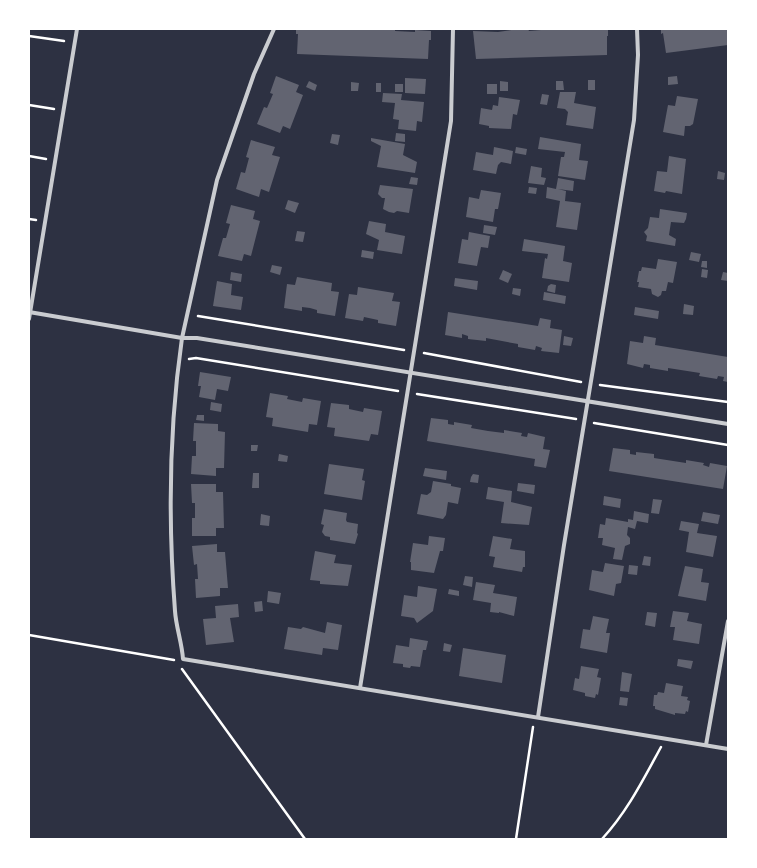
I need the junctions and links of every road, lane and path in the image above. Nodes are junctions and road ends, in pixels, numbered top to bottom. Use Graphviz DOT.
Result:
graph roads {
  1 [pos="77,29"];
  2 [pos="274,29"];
  3 [pos="453,29"];
  4 [pos="637,29"];
  5 [pos="29,36"];
  6 [pos="75,43"];
  7 [pos="29,104"];
  8 [pos="64,111"];
  9 [pos="29,156"];
  10 [pos="55,160"];
  11 [pos="30,312"];
  12 [pos="188,314"];
  13 [pos="29,319"];
  14 [pos="182,338"];
  15 [pos="414,352"];
  16 [pos="179,361"];
  17 [pos="411,374"];
  18 [pos="590,383"];
  19 [pos="408,392"];
  20 [pos="587,402"];
  21 [pos="728,402"];
  22 [pos="584,421"];
  23 [pos="728,424"];
  24 [pos="728,445"];
  25 [pos="728,621"];
  26 [pos="29,635"];
  27 [pos="175,660"];
  28 [pos="180,666"];
  29 [pos="360,688"];
  30 [pos="536,717"];
  31 [pos="666,738"];
  32 [pos="706,745"];
  33 [pos="728,749"];
  34 [pos="305,839"];
  35 [pos="516,839"];
  36 [pos="602,839"];
  1 -- 6 [label="street"];
  2 -- 12 [label="street"];
  3 -- 15 [label="street"];
  4 -- 18 [label="street"];
  5 -- 6 [label="path"];
  6 -- 8 [label="street"];
  7 -- 8 [label="path"];
  8 -- 10 [label="street"];
  9 -- 10 [label="path"];
  10 -- 11 [label="street"];
  11 -- 13 [label="street"];
  11 -- 14 [label="street"];
  12 -- 14 [label="street"];
  12 -- 15 [label="path"];
  14 -- 16 [label="street"];
  14 -- 17 [label="street"];
  15 -- 17 [label="street"];
  15 -- 18 [label="path"];
  16 -- 19 [label="path"];
  16 -- 29 [label="street"];
  17 -- 19 [label="street"];
  17 -- 20 [label="street"];
  18 -- 20 [label="street"];
  18 -- 21 [label="path"];
  19 -- 22 [label="path"];
  19 -- 29 [label="street"];
  20 -- 22 [label="street"];
  20 -- 23 [label="street"];
  22 -- 24 [label="path"];
  22 -- 30 [label="street"];
  25 -- 32 [label="street"];
  26 -- 27 [label="path"];
  28 -- 34 [label="path"];
  29 -- 30 [label="street"];
  30 -- 31 [label="street"];
  30 -- 35 [label="path"];
  31 -- 32 [label="street"];
  31 -- 36 [label="path"];
  32 -- 33 [label="street"];
}
